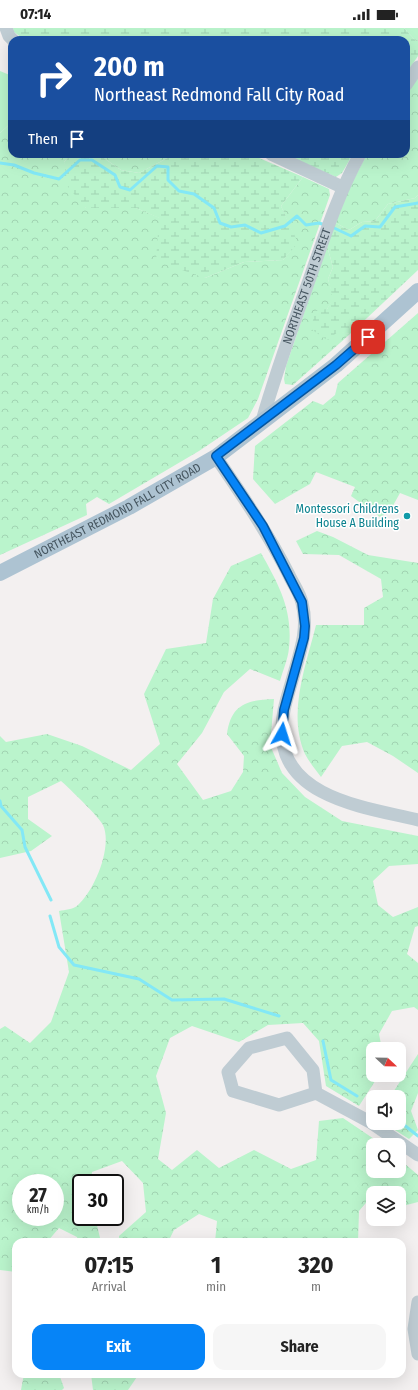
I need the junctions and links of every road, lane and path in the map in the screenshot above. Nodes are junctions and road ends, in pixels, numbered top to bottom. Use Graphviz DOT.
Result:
graph roads {
  1 [pos="418,67"];
  2 [pos="410,79"];
  3 [pos="280,158"];
  4 [pos="358,158"];
  5 [pos="342,187"];
  6 [pos="418,291"];
  7 [pos="262,421"];
  8 [pos="216,456"];
  9 [pos="0,573"];
  10 [pos="418,820"];
  11 [pos="316,1093"];
  12 [pos="418,1156"];
  13 [pos="418,1302"];
  14 [pos="408,1330"];
  15 [pos="418,1354"];
  1 -- 2 [label="street"];
  3 -- 5 [label="street"];
  4 -- 5 [label="street, NORTHEAST 50TH STREET"];
  5 -- 7 [label="street, NORTHEAST 50TH STREET"];
  6 -- 7 [label="main road, NORTHEAST REDMOND FALL CITY ROAD"];
  7 -- 8 [label="main road, NORTHEAST REDMOND FALL CITY ROAD"];
  8 -- 9 [label="main road, NORTHEAST REDMOND FALL CITY ROAD"];
  8 -- 10 [label="street"];
  11 -- 11 [label="street"];
  11 -- 12 [label="street"];
  13 -- 14 [label="street"];
  14 -- 15 [label="street"];
}
